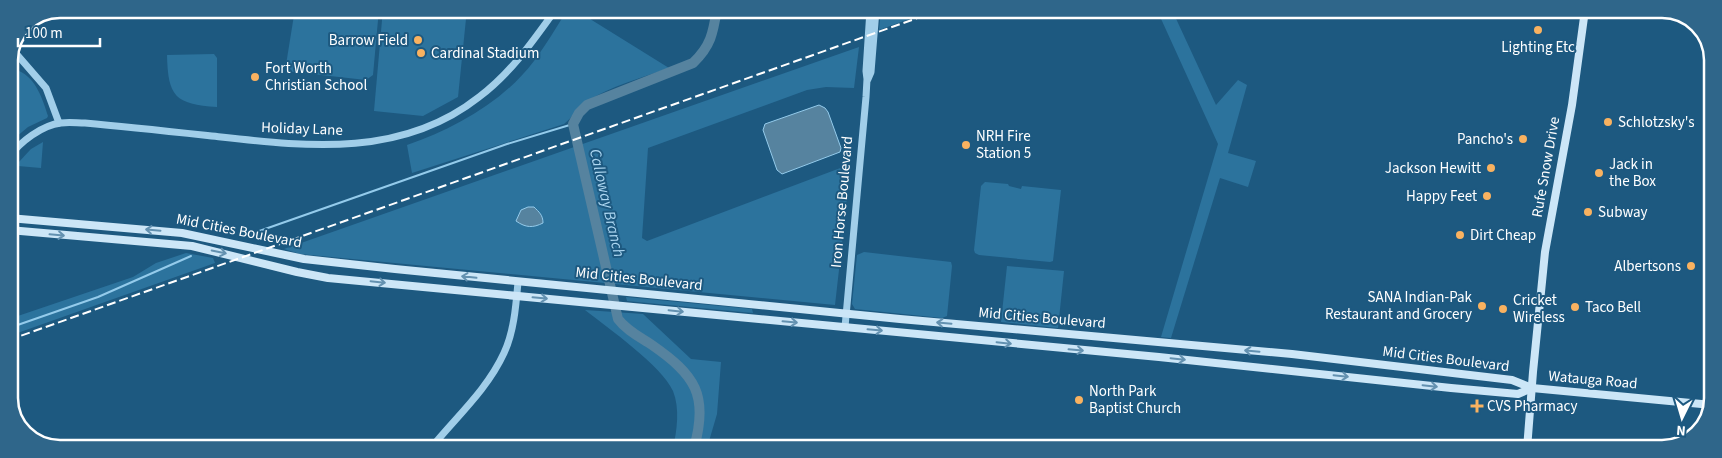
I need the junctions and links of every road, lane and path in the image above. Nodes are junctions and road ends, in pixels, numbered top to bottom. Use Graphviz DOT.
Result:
graph roads {
  1 [pos="549,18"];
  2 [pos="869,18"];
  3 [pos="875,18"];
  4 [pos="1584,18"];
  5 [pos="18,56"];
  6 [pos="867,79"];
  7 [pos="59,123"];
  8 [pos="18,145"];
  9 [pos="18,219"];
  10 [pos="78,224"];
  11 [pos="18,231"];
  12 [pos="78,237"];
  13 [pos="518,282"];
  14 [pos="516,296"];
  15 [pos="846,313"];
  16 [pos="845,327"];
  17 [pos="1130,340"];
  18 [pos="1129,354"];
  19 [pos="1532,388"];
  20 [pos="1703,404"];
  21 [pos="438,440"];
  22 [pos="1529,440"];
  1 -- 7 [label="street, Holiday Lane"];
  2 -- 6 [label="street, Iron Horse Boulevard"];
  3 -- 6 [label="street, Iron Horse Boulevard"];
  4 -- 19 [label="main road, Rufe Snow Drive"];
  5 -- 7 [label="street"];
  6 -- 15 [label="street, Iron Horse Boulevard"];
  7 -- 8 [label="street, Holiday Lane"];
  9 -- 10 [label="main road, Mid Cities Boulevard"];
  10 -- 12 [label="main road"];
  13 -- 10 [label="main road, Mid Cities Boulevard, one-way"];
  11 -- 12 [label="main road, Mid Cities Boulevard, one-way"];
  12 -- 14 [label="main road, Mid Cities Boulevard, one-way"];
  13 -- 14 [label="street"];
  13 -- 15 [label="main road, Mid Cities Boulevard"];
  14 -- 16 [label="main road, Mid Cities Boulevard, one-way"];
  14 -- 21 [label="street"];
  15 -- 16 [label="street, Iron Horse Boulevard"];
  17 -- 15 [label="main road, Mid Cities Boulevard, one-way"];
  16 -- 18 [label="main road, Mid Cities Boulevard, one-way"];
  17 -- 18 [label="main road"];
  19 -- 17 [label="main road, Mid Cities Boulevard, one-way"];
  18 -- 19 [label="main road, Mid Cities Boulevard, one-way"];
  19 -- 20 [label="main road, Watauga Road"];
  19 -- 22 [label="main road, Rufe Snow Drive"];
}
